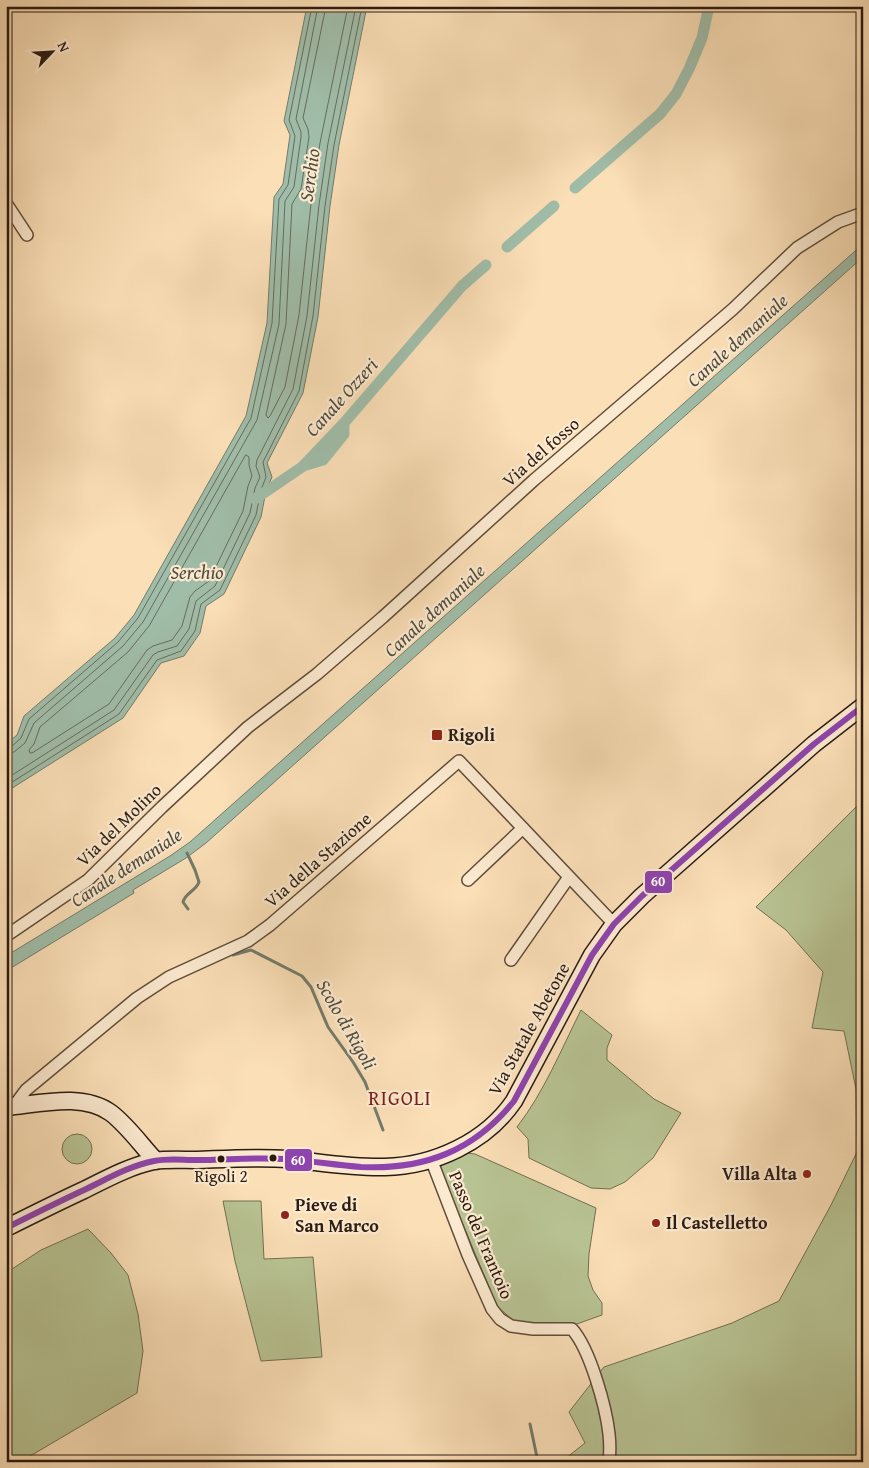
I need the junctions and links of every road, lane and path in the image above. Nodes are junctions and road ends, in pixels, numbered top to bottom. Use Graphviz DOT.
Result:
graph roads {
  1 [pos="6,203"];
  2 [pos="863,213"];
  3 [pos="27,235"];
  4 [pos="863,706"];
  5 [pos="248,727"];
  6 [pos="522,828"];
  7 [pos="569,877"];
  8 [pos="468,880"];
  9 [pos="614,924"];
  10 [pos="6,936"];
  11 [pos="511,960"];
  12 [pos="10,1107"];
  13 [pos="431,1159"];
  14 [pos="156,1161"];
  15 [pos="6,1228"];
  16 [pos="610,1462"];
  1 -- 3 [label="street"];
  2 -- 5 [label="street, Via del fosso"];
  4 -- 9 [label="main road, Via Statale Abetone"];
  5 -- 10 [label="street, Via del Molino"];
  6 -- 7 [label="street, Via della Stazione"];
  6 -- 8 [label="street"];
  6 -- 12 [label="street, Via della Stazione"];
  7 -- 9 [label="street, Via della Stazione"];
  7 -- 11 [label="street"];
  9 -- 13 [label="main road, Via Statale Abetone"];
  12 -- 14 [label="main road"];
  13 -- 14 [label="main road, Via Statale Abetone"];
  13 -- 16 [label="street, Passo del Frantoio"];
  14 -- 15 [label="main road, Via Statale Abetone"];
}
